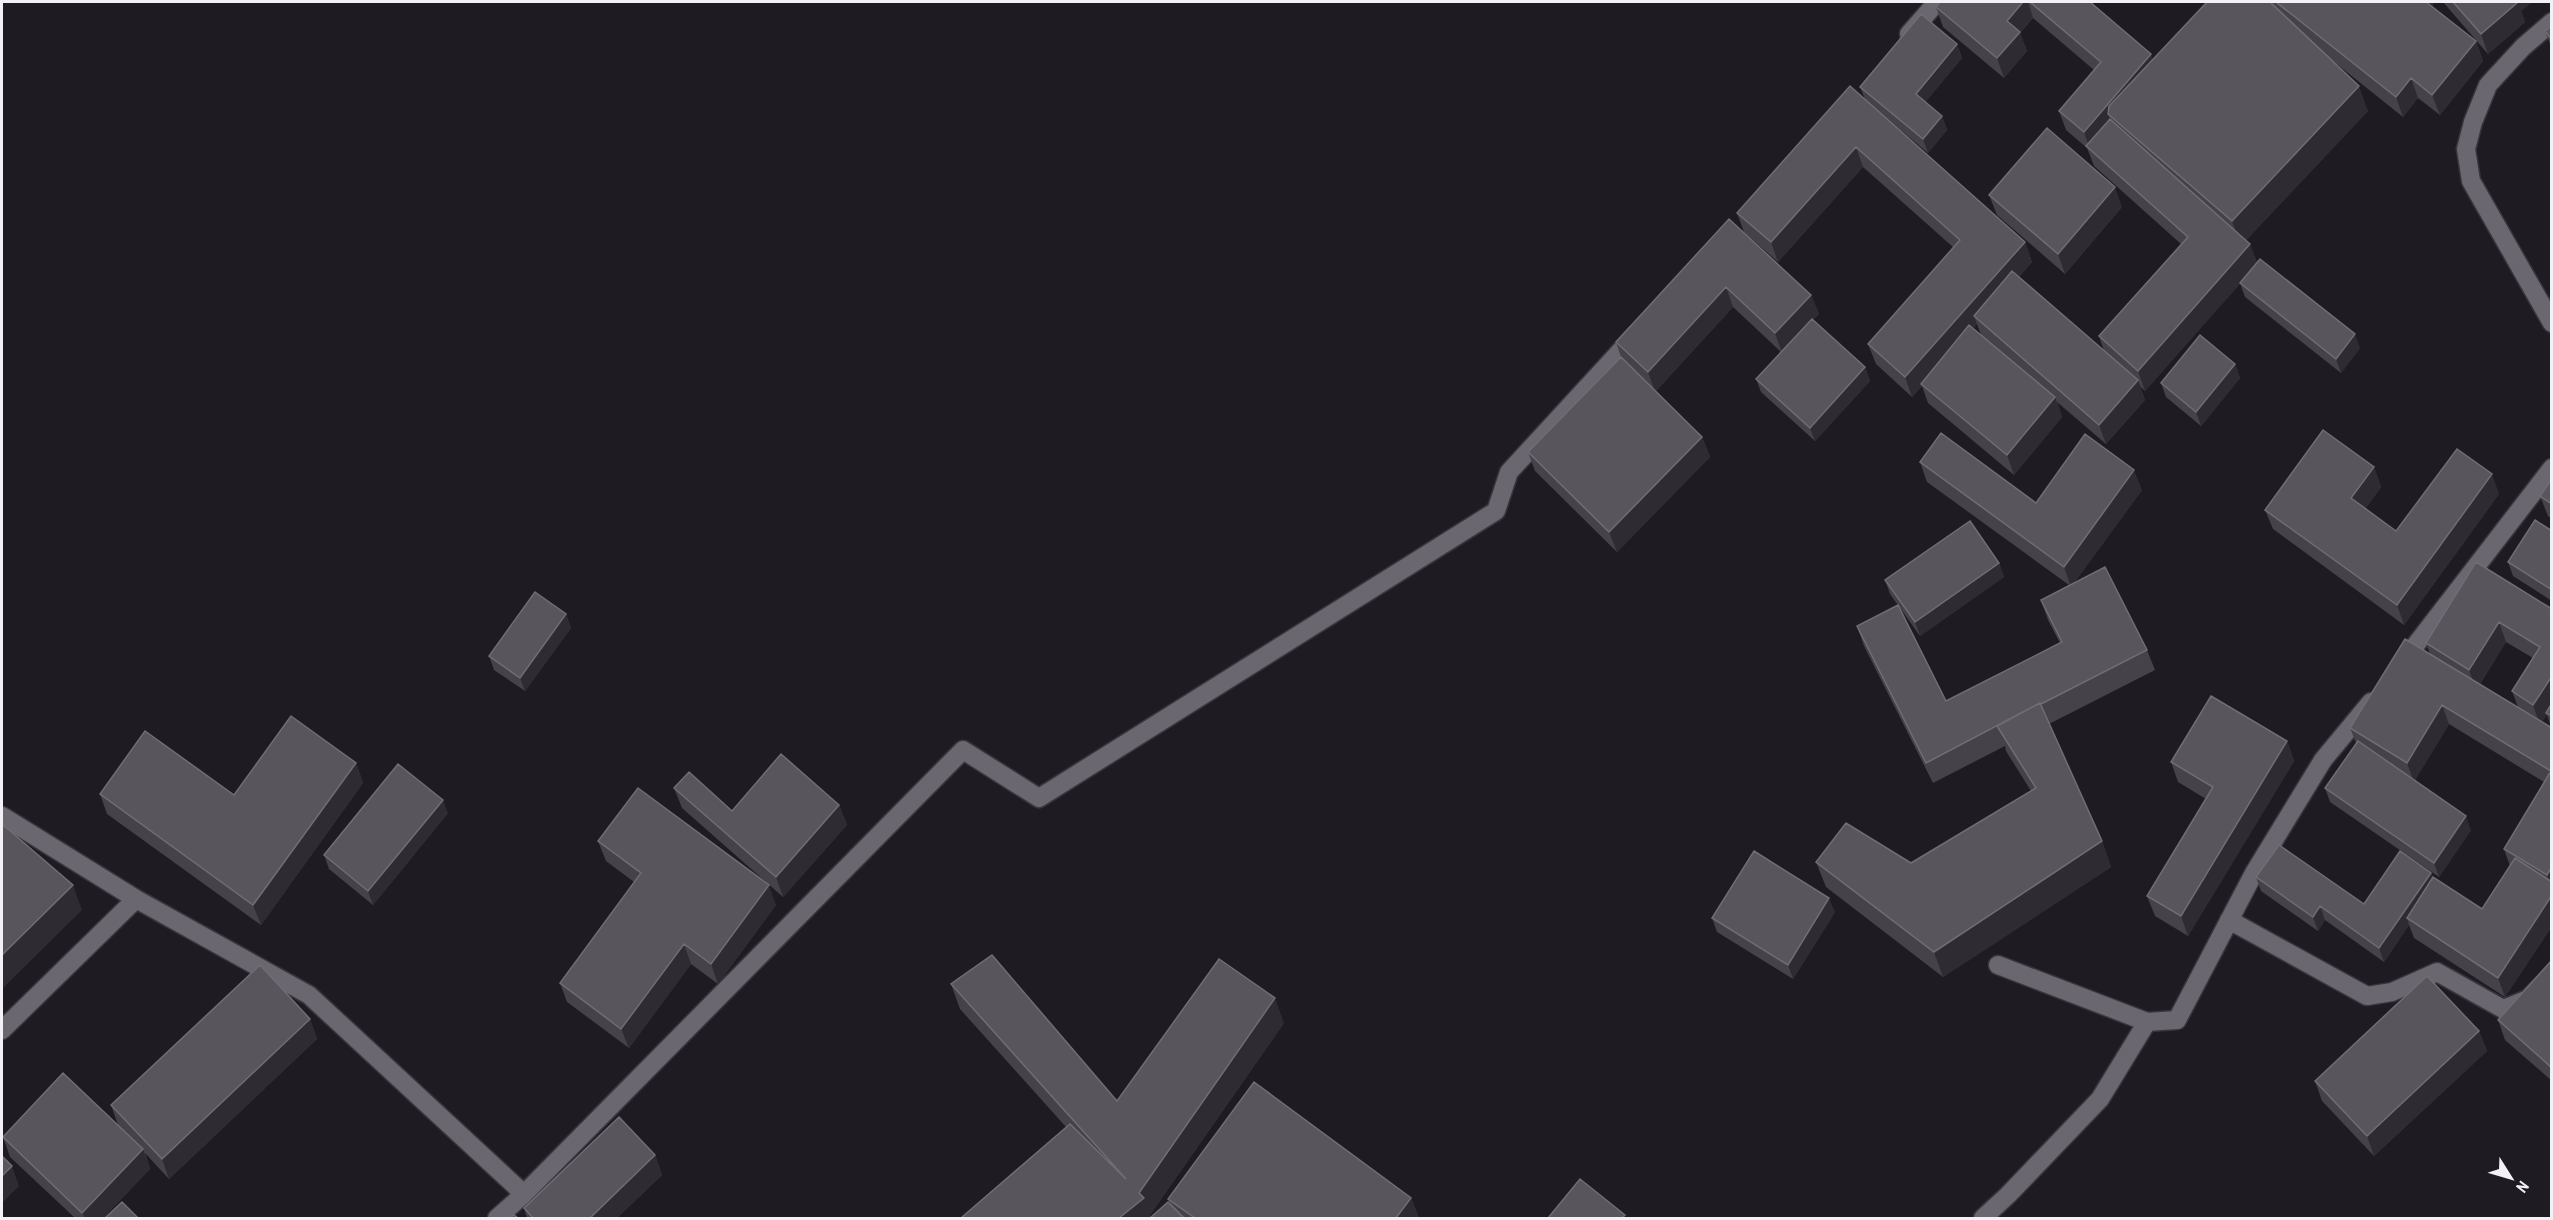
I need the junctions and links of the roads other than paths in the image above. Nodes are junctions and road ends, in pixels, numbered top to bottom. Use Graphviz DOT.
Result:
graph roads {
  1 [pos="1937,2"];
  2 [pos="2552,22"];
  3 [pos="1898,46"];
  4 [pos="2550,315"];
  5 [pos="1644,325"];
  6 [pos="2552,468"];
  7 [pos="2,816"];
  8 [pos="136,899"];
  9 [pos="2229,920"];
  10 [pos="1998,965"];
  11 [pos="2552,975"];
  12 [pos="2147,1022"];
  13 [pos="2,1030"];
  14 [pos="524,1194"];
  15 [pos="497,1218"];
  16 [pos="1983,1218"];
  1 -- 3 [label="street"];
  2 -- 4 [label="street"];
  5 -- 14 [label="street"];
  6 -- 9 [label="street"];
  7 -- 8 [label="street"];
  8 -- 13 [label="street"];
  8 -- 14 [label="street"];
  9 -- 11 [label="street"];
  9 -- 12 [label="street"];
  10 -- 12 [label="street"];
  12 -- 16 [label="street"];
  14 -- 15 [label="street"];
}
